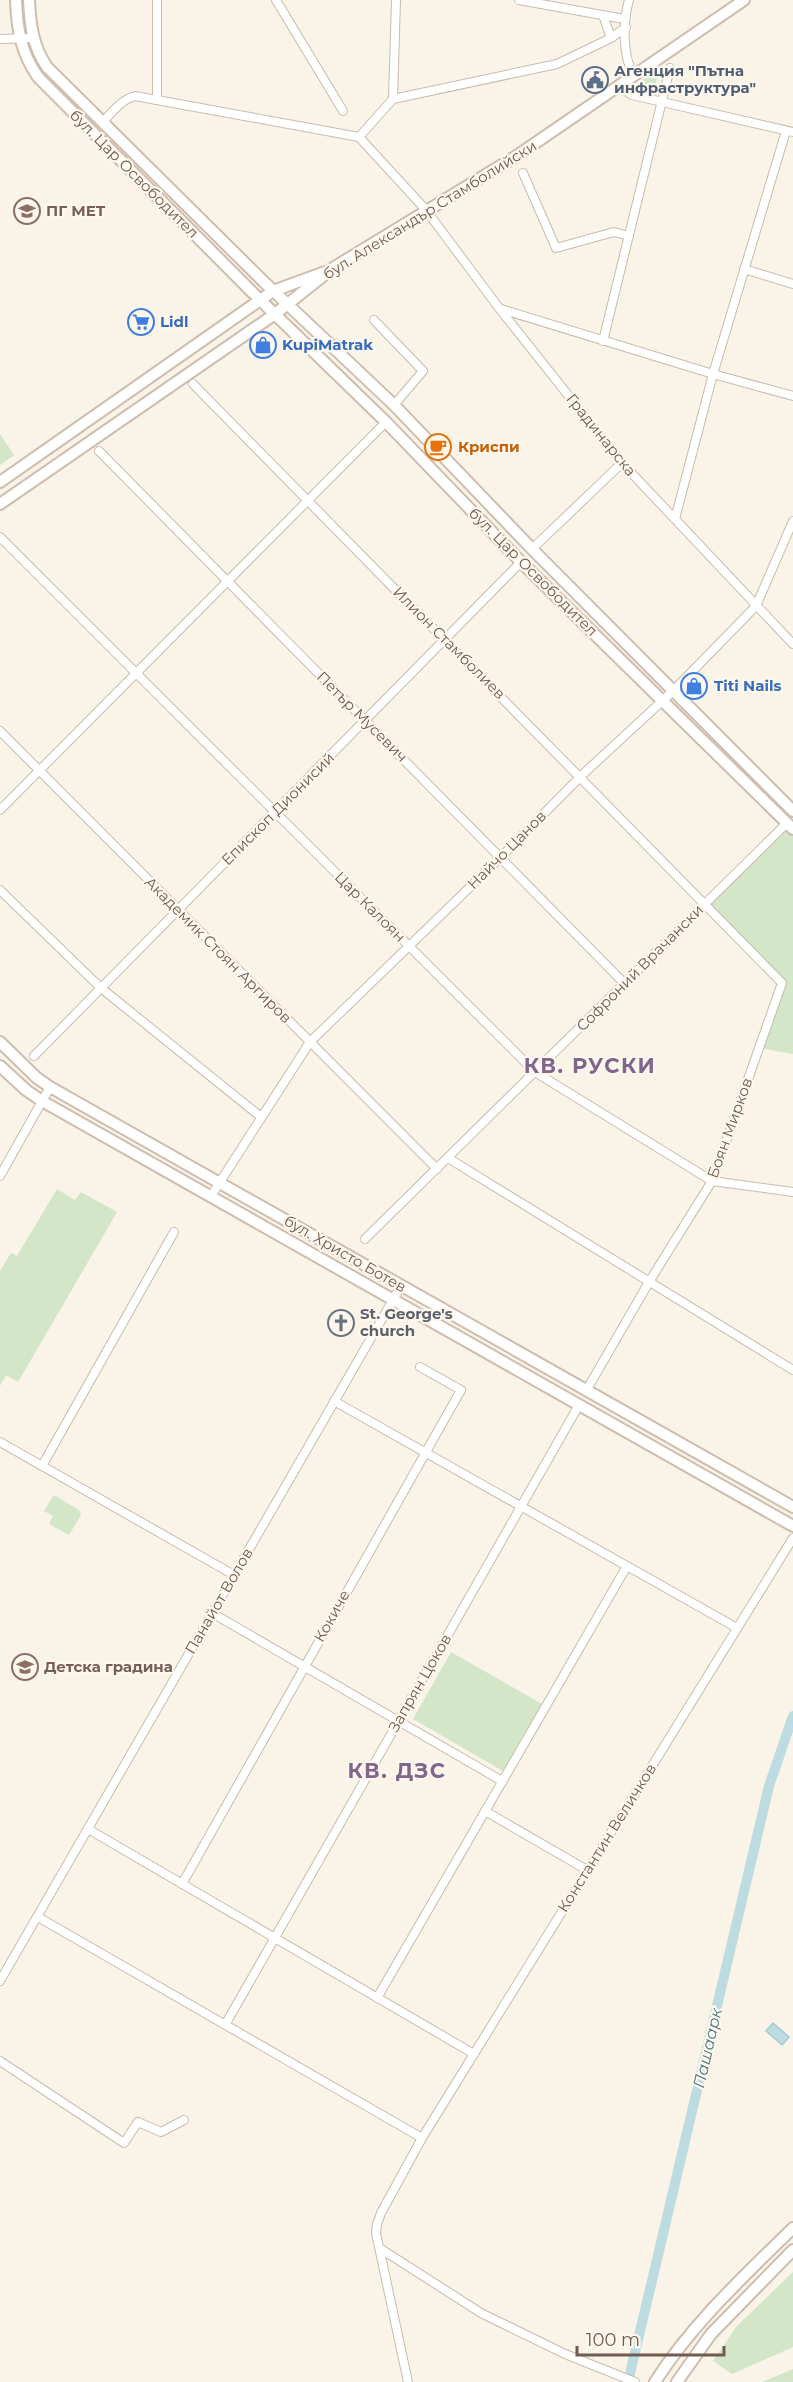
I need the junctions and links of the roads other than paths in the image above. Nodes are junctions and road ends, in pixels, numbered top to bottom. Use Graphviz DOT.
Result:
graph roads {
  1 [pos="16,0"];
  2 [pos="29,0"];
  3 [pos="157,0"];
  4 [pos="276,0"];
  5 [pos="396,0"];
  6 [pos="519,0"];
  7 [pos="628,0"];
  8 [pos="744,0"];
  9 [pos="603,15"];
  10 [pos="625,23"];
  11 [pos="19,38"];
  12 [pos="33,38"];
  13 [pos="611,38"];
  14 [pos="0,39"];
  15 [pos="670,68"];
  16 [pos="634,75"];
  17 [pos="619,87"];
  18 [pos="393,99"];
  19 [pos="157,100"];
  20 [pos="663,102"];
  21 [pos="343,111"];
  22 [pos="102,122"];
  23 [pos="789,131"];
  24 [pos="359,137"];
  25 [pos="523,173"];
  26 [pos="426,210"];
  27 [pos="629,236"];
  28 [pos="333,268"];
  29 [pos="744,269"];
  30 [pos="793,284"];
  31 [pos="273,291"];
  32 [pos="261,300"];
  33 [pos="288,305"];
  34 [pos="499,308"];
  35 [pos="275,314"];
  36 [pos="374,320"];
  37 [pos="603,341"];
  38 [pos="713,374"];
  39 [pos="193,384"];
  40 [pos="793,396"];
  41 [pos="394,405"];
  42 [pos="386,422"];
  43 [pos="99,451"];
  44 [pos="622,463"];
  45 [pos="0,482"];
  46 [pos="308,500"];
  47 [pos="0,504"];
  48 [pos="675,519"];
  49 [pos="793,521"];
  50 [pos="0,537"];
  51 [pos="532,549"];
  52 [pos="521,562"];
  53 [pos="228,582"];
  54 [pos="756,606"];
  55 [pos="445,639"];
  56 [pos="793,644"];
  57 [pos="137,673"];
  58 [pos="673,691"];
  59 [pos="662,701"];
  60 [pos="365,720"];
  61 [pos="0,731"];
  62 [pos="40,771"];
  63 [pos="581,776"];
  64 [pos="0,810"];
  65 [pos="793,811"];
  66 [pos="275,812"];
  67 [pos="790,826"];
  68 [pos="501,858"];
  69 [pos="0,890"];
  70 [pos="706,903"];
  71 [pos="178,910"];
  72 [pos="409,946"];
  73 [pos="624,983"];
  74 [pos="101,988"];
  75 [pos="0,1042"];
  76 [pos="310,1042"];
  77 [pos="34,1056"];
  78 [pos="0,1066"];
  79 [pos="535,1072"];
  80 [pos="50,1087"];
  81 [pos="42,1101"];
  82 [pos="261,1117"];
  83 [pos="448,1158"];
  84 [pos="437,1169"];
  85 [pos="0,1176"];
  86 [pos="712,1181"];
  87 [pos="219,1182"];
  88 [pos="793,1192"];
  89 [pos="211,1196"];
  90 [pos="174,1232"];
  91 [pos="365,1239"];
  92 [pos="649,1282"];
  93 [pos="401,1286"];
  94 [pos="392,1299"];
  95 [pos="420,1367"];
  96 [pos="793,1370"];
  97 [pos="586,1391"];
  98 [pos="334,1401"];
  99 [pos="579,1405"];
  100 [pos="0,1442"];
  101 [pos="425,1452"];
  102 [pos="42,1466"];
  103 [pos="521,1506"];
  104 [pos="793,1507"];
  105 [pos="793,1526"];
  106 [pos="793,1538"];
  107 [pos="627,1566"];
  108 [pos="234,1575"];
  109 [pos="212,1613"];
  110 [pos="737,1628"];
  111 [pos="304,1666"];
  112 [pos="398,1721"];
  113 [pos="502,1782"];
  114 [pos="485,1811"];
  115 [pos="88,1829"];
  116 [pos="587,1870"];
  117 [pos="182,1884"];
  118 [pos="38,1917"];
  119 [pos="274,1938"];
  120 [pos="0,1981"];
  121 [pos="376,1998"];
  122 [pos="225,2025"];
  123 [pos="474,2054"];
  124 [pos="0,2061"];
  125 [pos="184,2120"];
  126 [pos="422,2138"];
  127 [pos="793,2228"];
  128 [pos="381,2249"];
  129 [pos="793,2250"];
  130 [pos="408,2382"];
  131 [pos="635,2382"];
  132 [pos="655,2382"];
  133 [pos="677,2382"];
  1 -- 11 [label="street, бул. Цар Освободител"];
  2 -- 12 [label="street, бул. Цар Освободител"];
  3 -- 19 [label="street"];
  4 -- 21 [label="street"];
  5 -- 18 [label="street"];
  6 -- 9 [label="street"];
  7 -- 10 [label="street"];
  8 -- 16 [label="street, бул. Александър Стамболийски"];
  9 -- 10 [label="street"];
  9 -- 13 [label="street"];
  10 -- 13 [label="street"];
  10 -- 16 [label="street"];
  11 -- 12 [label="street"];
  11 -- 14 [label="street"];
  11 -- 32 [label="street, бул. Цар Освободител"];
  12 -- 22 [label="street, бул. Цар Освободител"];
  13 -- 18 [label="street"];
  15 -- 20 [label="street"];
  16 -- 17 [label="street, бул. Александър Стамболийски"];
  17 -- 20 [label="street"];
  17 -- 26 [label="street, бул. Александър Стамболийски"];
  18 -- 24 [label="street"];
  19 -- 22 [label="street"];
  19 -- 24 [label="street"];
  20 -- 23 [label="street"];
  20 -- 27 [label="street"];
  22 -- 31 [label="street, бул. Цар Освободител"];
  23 -- 29 [label="street"];
  24 -- 26 [label="street, Градинарска"];
  25 -- 27 [label="street"];
  26 -- 28 [label="street, бул. Александър Стамболийски"];
  26 -- 34 [label="street, Градинарска"];
  27 -- 37 [label="street"];
  28 -- 31 [label="street"];
  28 -- 33 [label="street, бул. Александър Стамболийски"];
  29 -- 30 [label="street"];
  29 -- 38 [label="street"];
  31 -- 32 [label="street"];
  31 -- 33 [label="street, бул. Цар Освободител"];
  32 -- 35 [label="street, бул. Цар Освободител"];
  32 -- 45 [label="street"];
  33 -- 35 [label="street, бул. Александър Стамболийски"];
  33 -- 41 [label="street, бул. Цар Освободител"];
  34 -- 37 [label="street"];
  34 -- 44 [label="street, Градинарска"];
  35 -- 42 [label="street, бул. Цар Освободител"];
  35 -- 47 [label="street, бул. Александър Стамболийски"];
  36 -- 41 [label="street"];
  37 -- 38 [label="street"];
  38 -- 40 [label="street"];
  38 -- 48 [label="street"];
  39 -- 46 [label="street, Илион Стамболиев"];
  41 -- 51 [label="street, бул. Цар Освободител"];
  42 -- 46 [label="street"];
  42 -- 52 [label="street, бул. Цар Освободител"];
  43 -- 53 [label="street, Петър Мусевич"];
  44 -- 48 [label="street, Градинарска"];
  44 -- 51 [label="street"];
  46 -- 53 [label="street"];
  46 -- 55 [label="street, Илион Стамболиев"];
  48 -- 54 [label="street, Градинарска"];
  49 -- 54 [label="street, Найчо Цанов"];
  50 -- 57 [label="street, Цар Калоян"];
  51 -- 58 [label="street, бул. Цар Освободител"];
  52 -- 55 [label="street, Епископ Дионисий"];
  52 -- 59 [label="street, бул. Цар Освободител"];
  53 -- 57 [label="street"];
  53 -- 60 [label="street, Петър Мусевич"];
  54 -- 56 [label="street, Градинарска"];
  54 -- 58 [label="street, Найчо Цанов"];
  55 -- 60 [label="street, Епископ Дионисий"];
  55 -- 63 [label="street, Илион Стамболиев"];
  57 -- 62 [label="street"];
  57 -- 66 [label="street, Цар Калоян"];
  58 -- 59 [label="street, Найчо Цанов"];
  58 -- 65 [label="street, бул. Цар Освободител"];
  59 -- 63 [label="street, Найчо Цанов"];
  59 -- 67 [label="street, бул. Цар Освободител"];
  60 -- 66 [label="street, Епископ Дионисий"];
  60 -- 68 [label="street, Петър Мусевич"];
  61 -- 62 [label="street, Академик Стоян Аргиров"];
  62 -- 64 [label="street"];
  62 -- 71 [label="street, Академик Стоян Аргиров"];
  63 -- 68 [label="street, Найчо Цанов"];
  63 -- 70 [label="street, Илион Стамболиев"];
  66 -- 71 [label="street, Епископ Дионисий"];
  66 -- 72 [label="street, Цар Калоян"];
  67 -- 70 [label="street, Софроний Врачански"];
  68 -- 72 [label="street, Найчо Цанов"];
  68 -- 73 [label="street, Петър Мусевич"];
  69 -- 74 [label="street"];
  70 -- 73 [label="street, Софроний Врачански"];
  70 -- 86 [label="street, Боян Мирков"];
  71 -- 74 [label="street, Епископ Дионисий"];
  71 -- 76 [label="street, Академик Стоян Аргиров"];
  72 -- 76 [label="street, Найчо Цанов"];
  72 -- 79 [label="street, Цар Калоян"];
  73 -- 79 [label="street, Софроний Врачански"];
  74 -- 77 [label="street, Епископ Дионисий"];
  74 -- 82 [label="street"];
  75 -- 80 [label="street, бул. Христо Ботев"];
  76 -- 82 [label="street, Найчо Цанов"];
  76 -- 84 [label="street, Академик Стоян Аргиров"];
  78 -- 81 [label="street, бул. Христо Ботев"];
  79 -- 83 [label="street, Софроний Врачански"];
  79 -- 86 [label="street, Цар Калоян"];
  80 -- 81 [label="street"];
  80 -- 87 [label="street, бул. Христо Ботев"];
  81 -- 85 [label="street"];
  81 -- 89 [label="street, бул. Христо Ботев"];
  82 -- 87 [label="street, Найчо Цанов"];
  83 -- 84 [label="street, Софроний Врачански"];
  83 -- 92 [label="street"];
  84 -- 91 [label="street, Софроний Врачански"];
  86 -- 88 [label="street, Цар Калоян"];
  86 -- 92 [label="street, Боян Мирков"];
  87 -- 89 [label="street, Найчо Цанов"];
  87 -- 93 [label="street, бул. Христо Ботев"];
  89 -- 94 [label="street, бул. Христо Ботев"];
  90 -- 102 [label="street"];
  92 -- 96 [label="street"];
  92 -- 97 [label="street, Боян Мирков"];
  93 -- 94 [label="street, Панайот Волов"];
  93 -- 97 [label="street, бул. Христо Ботев"];
  94 -- 98 [label="street, Панайот Волов"];
  94 -- 99 [label="street, бул. Христо Ботев"];
  95 -- 101 [label="street, Кокиче"];
  97 -- 104 [label="street, бул. Христо Ботев"];
  98 -- 101 [label="street"];
  98 -- 108 [label="street, Панайот Волов"];
  99 -- 103 [label="street, Запрян Цоков"];
  99 -- 105 [label="street, бул. Христо Ботев"];
  100 -- 102 [label="street"];
  101 -- 103 [label="street"];
  101 -- 111 [label="street, Кокиче"];
  102 -- 108 [label="street"];
  103 -- 107 [label="street"];
  103 -- 112 [label="street, Запрян Цоков"];
  106 -- 110 [label="street, Константин Величков"];
  107 -- 110 [label="street"];
  107 -- 113 [label="street"];
  108 -- 109 [label="street, Панайот Волов"];
  109 -- 111 [label="street"];
  109 -- 115 [label="street, Панайот Волов"];
  110 -- 116 [label="street, Константин Величков"];
  111 -- 112 [label="street"];
  111 -- 117 [label="street, Кокиче"];
  112 -- 113 [label="street"];
  112 -- 119 [label="street, Запрян Цоков"];
  113 -- 114 [label="street"];
  114 -- 116 [label="street"];
  114 -- 121 [label="street"];
  115 -- 117 [label="street"];
  115 -- 118 [label="street, Панайот Волов"];
  116 -- 123 [label="street, Константин Величков"];
  117 -- 119 [label="street"];
  118 -- 120 [label="street, Панайот Волов"];
  118 -- 122 [label="street"];
  119 -- 121 [label="street"];
  119 -- 122 [label="street, Запрян Цоков"];
  121 -- 123 [label="street"];
  122 -- 126 [label="street"];
  123 -- 126 [label="street, Константин Величков"];
  124 -- 125 [label="street"];
  126 -- 128 [label="street, Константин Величков"];
  127 -- 132 [label="street"];
  128 -- 130 [label="street, Константин Величков"];
  128 -- 131 [label="street"];
  129 -- 133 [label="street"];
}
